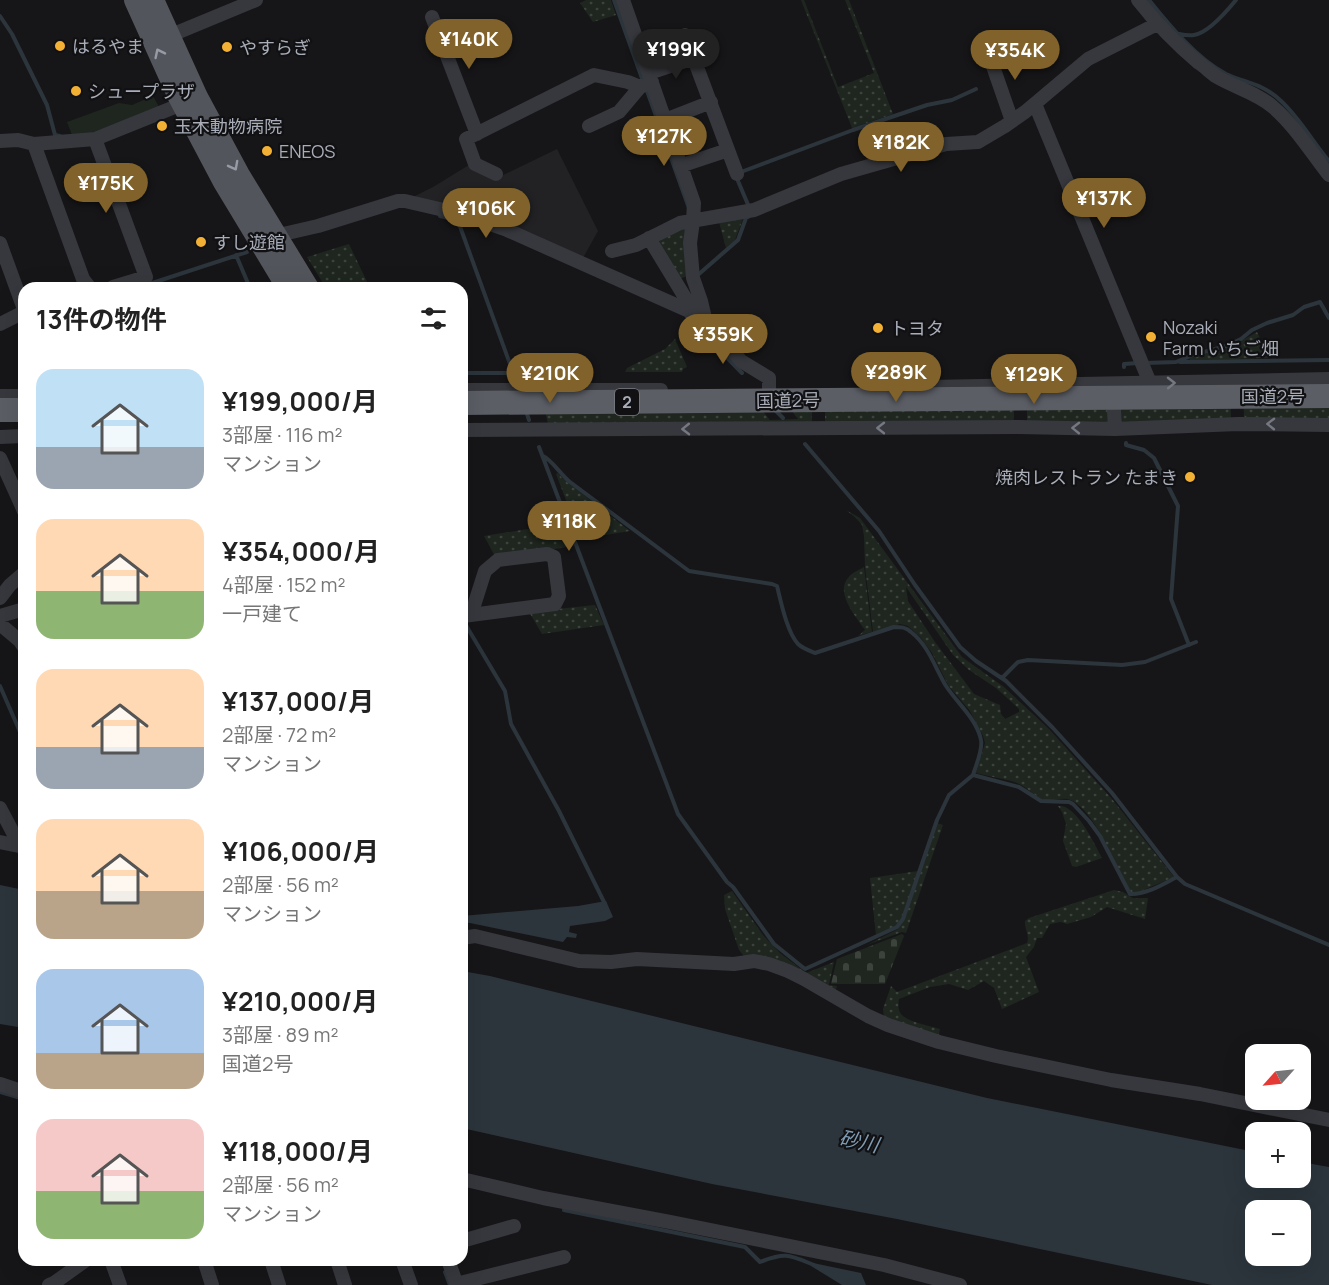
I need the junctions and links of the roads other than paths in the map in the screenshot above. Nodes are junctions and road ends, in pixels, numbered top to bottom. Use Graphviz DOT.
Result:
graph roads {
  1 [pos="135,0"];
  2 [pos="153,0"];
  3 [pos="256,0"];
  4 [pos="623,0"];
  5 [pos="1138,0"];
  6 [pos="432,17"];
  7 [pos="1157,24"];
  8 [pos="686,35"];
  9 [pos="169,36"];
  10 [pos="988,52"];
  11 [pos="694,58"];
  12 [pos="646,82"];
  13 [pos="190,101"];
  14 [pos="711,102"];
  15 [pos="1036,107"];
  16 [pos="665,120"];
  17 [pos="1012,121"];
  18 [pos="589,126"];
  19 [pos="477,134"];
  20 [pos="95,139"];
  21 [pos="0,141"];
  22 [pos="34,144"];
  23 [pos="728,150"];
  24 [pos="680,166"];
  25 [pos="496,174"];
  26 [pos="737,174"];
  27 [pos="1329,175"];
  28 [pos="693,221"];
  29 [pos="649,238"];
  30 [pos="0,243"];
  31 [pos="272,245"];
  32 [pos="612,251"];
  33 [pos="86,282"];
  34 [pos="131,282"];
  35 [pos="286,282"];
  36 [pos="303,282"];
  37 [pos="18,293"];
  38 [pos="18,314"];
  39 [pos="704,320"];
  40 [pos="0,324"];
  41 [pos="1329,379"];
  42 [pos="1239,381"];
  43 [pos="1150,383"];
  44 [pos="1112,384"];
  45 [pos="1017,386"];
  46 [pos="815,388"];
  47 [pos="528,389"];
  48 [pos="769,389"];
  49 [pos="468,390"];
  50 [pos="0,396"];
  51 [pos="18,396"];
  52 [pos="1329,396"];
  53 [pos="468,404"];
  54 [pos="0,410"];
  55 [pos="18,410"];
  56 [pos="1238,424"];
  57 [pos="1329,425"];
  58 [pos="1019,427"];
  59 [pos="818,428"];
  60 [pos="1115,429"];
  61 [pos="468,430"];
  62 [pos="543,430"];
  63 [pos="18,436"];
  64 [pos="0,437"];
  65 [pos="0,458"];
  66 [pos="18,498"];
  67 [pos="18,578"];
  68 [pos="0,598"];
  69 [pos="468,607"];
  70 [pos="18,613"];
  71 [pos="468,615"];
  72 [pos="0,624"];
  73 [pos="18,638"];
  74 [pos="0,808"];
  75 [pos="18,839"];
  76 [pos="0,842"];
  77 [pos="18,845"];
  78 [pos="468,937"];
  79 [pos="0,1084"];
  80 [pos="18,1090"];
  81 [pos="1329,1119"];
  82 [pos="468,1180"];
  83 [pos="514,1226"];
  84 [pos="468,1239"];
  85 [pos="564,1257"];
  86 [pos="69,1266"];
  87 [pos="113,1266"];
  88 [pos="206,1266"];
  89 [pos="273,1266"];
  90 [pos="338,1266"];
  91 [pos="404,1266"];
  92 [pos="450,1266"];
  93 [pos="49,1285"];
  94 [pos="120,1285"];
  95 [pos="212,1285"];
  96 [pos="279,1285"];
  97 [pos="345,1285"];
  98 [pos="411,1285"];
  99 [pos="456,1285"];
  100 [pos="960,1285"];
  13 -- 1 [label="main road, one-way"];
  2 -- 9 [label="main road"];
  3 -- 9 [label="street"];
  4 -- 12 [label="street"];
  5 -- 7 [label="street"];
  6 -- 19 [label="street"];
  7 -- 15 [label="street"];
  7 -- 27 [label="street"];
  8 -- 11 [label="street"];
  9 -- 13 [label="main road"];
  10 -- 17 [label="street"];
  11 -- 12 [label="street"];
  11 -- 14 [label="street"];
  12 -- 16 [label="street"];
  12 -- 18 [label="street"];
  12 -- 19 [label="street"];
  13 -- 20 [label="street"];
  13 -- 31 [label="main road"];
  14 -- 16 [label="street"];
  14 -- 23 [label="street"];
  15 -- 17 [label="street"];
  15 -- 43 [label="street"];
  16 -- 24 [label="street"];
  17 -- 28 [label="street"];
  19 -- 25 [label="street"];
  20 -- 22 [label="street"];
  20 -- 34 [label="street"];
  21 -- 22 [label="street"];
  22 -- 33 [label="street"];
  23 -- 24 [label="street"];
  23 -- 26 [label="street"];
  24 -- 28 [label="street"];
  28 -- 29 [label="street"];
  28 -- 39 [label="street"];
  29 -- 32 [label="street"];
  29 -- 39 [label="street"];
  30 -- 37 [label="street"];
  31 -- 35 [label="main road"];
  31 -- 36 [label="main road"];
  31 -- 39 [label="street"];
  38 -- 40 [label="street"];
  39 -- 48 [label="street"];
  41 -- 42 [label="street"];
  43 -- 42 [label="street, one-way"];
  42 -- 56 [label="street"];
  43 -- 44 [label="street"];
  44 -- 45 [label="street"];
  44 -- 60 [label="street"];
  45 -- 46 [label="street"];
  45 -- 58 [label="street"];
  46 -- 48 [label="street"];
  46 -- 59 [label="street"];
  47 -- 48 [label="street"];
  47 -- 49 [label="street"];
  47 -- 62 [label="street"];
  50 -- 51 [label="street"];
  52 -- 53 [label="highway, 国道2号 / 2"];
  54 -- 55 [label="highway"];
  57 -- 56 [label="street, one-way"];
  56 -- 60 [label="street"];
  58 -- 59 [label="street, one-way"];
  60 -- 58 [label="street, one-way"];
  59 -- 62 [label="street, one-way"];
  61 -- 62 [label="street"];
  63 -- 64 [label="street"];
  65 -- 66 [label="street"];
  67 -- 68 [label="street"];
  69 -- 71 [label="street"];
  70 -- 72 [label="street"];
  72 -- 73 [label="street"];
  74 -- 75 [label="street"];
  76 -- 77 [label="street"];
  78 -- 81 [label="street"];
  79 -- 80 [label="street"];
  82 -- 100 [label="street"];
  83 -- 84 [label="street"];
  85 -- 99 [label="street"];
  86 -- 93 [label="street"];
  87 -- 94 [label="street"];
  88 -- 95 [label="street"];
  89 -- 96 [label="street"];
  90 -- 97 [label="street"];
  91 -- 98 [label="street"];
  92 -- 99 [label="street"];
}
